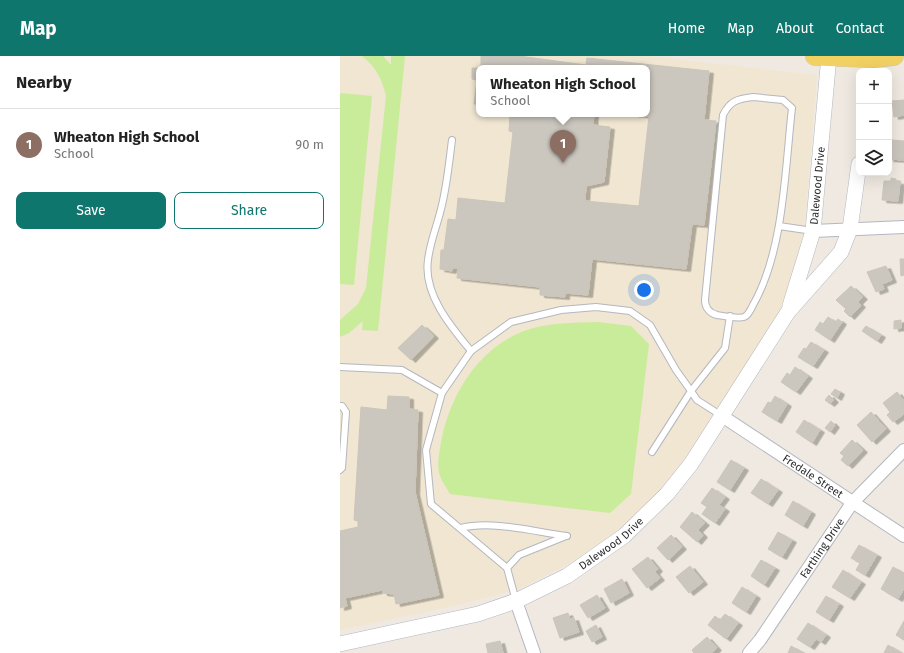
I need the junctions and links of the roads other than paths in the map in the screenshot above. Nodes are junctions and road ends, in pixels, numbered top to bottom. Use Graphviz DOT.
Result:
graph roads {
  1 [pos="894,56"];
  2 [pos="824,57"];
  3 [pos="873,62"];
  4 [pos="452,140"];
  5 [pos="857,176"];
  6 [pos="779,226"];
  7 [pos="904,227"];
  8 [pos="850,230"];
  9 [pos="813,231"];
  10 [pos="788,312"];
  11 [pos="730,316"];
  12 [pos="471,351"];
  13 [pos="340,367"];
  14 [pos="691,391"];
  15 [pos="442,393"];
  16 [pos="340,406"];
  17 [pos="722,416"];
  18 [pos="904,450"];
  19 [pos="652,452"];
  20 [pos="340,470"];
  21 [pos="852,503"];
  22 [pos="461,528"];
  23 [pos="904,536"];
  24 [pos="507,568"];
  25 [pos="516,601"];
  26 [pos="340,644"];
  27 [pos="534,653"];
  28 [pos="749,653"];
  1 -- 3 [label="main road"];
  2 -- 3 [label="main road"];
  2 -- 9 [label="street, Dalewood Drive"];
  4 -- 12 [label="lane"];
  5 -- 8 [label="street, Dalewood Drive"];
  6 -- 9 [label="lane"];
  6 -- 11 [label="lane"];
  6 -- 11 [label="lane"];
  7 -- 8 [label="street"];
  8 -- 9 [label="street"];
  8 -- 10 [label="street, Dalewood Drive"];
  9 -- 10 [label="street, Dalewood Drive"];
  10 -- 17 [label="street, Dalewood Drive"];
  11 -- 14 [label="lane"];
  12 -- 14 [label="lane"];
  12 -- 15 [label="lane"];
  13 -- 15 [label="lane"];
  14 -- 17 [label="lane"];
  14 -- 19 [label="lane"];
  15 -- 22 [label="lane"];
  16 -- 20 [label="lane"];
  17 -- 21 [label="street, Fredale Street"];
  17 -- 25 [label="street, Dalewood Drive"];
  18 -- 21 [label="street, Farthing Drive"];
  21 -- 23 [label="street, Fredale Street"];
  21 -- 28 [label="street, Farthing Drive"];
  22 -- 24 [label="lane"];
  22 -- 24 [label="lane"];
  24 -- 25 [label="lane"];
  25 -- 26 [label="street, Dalewood Drive"];
  25 -- 27 [label="street"];
}
